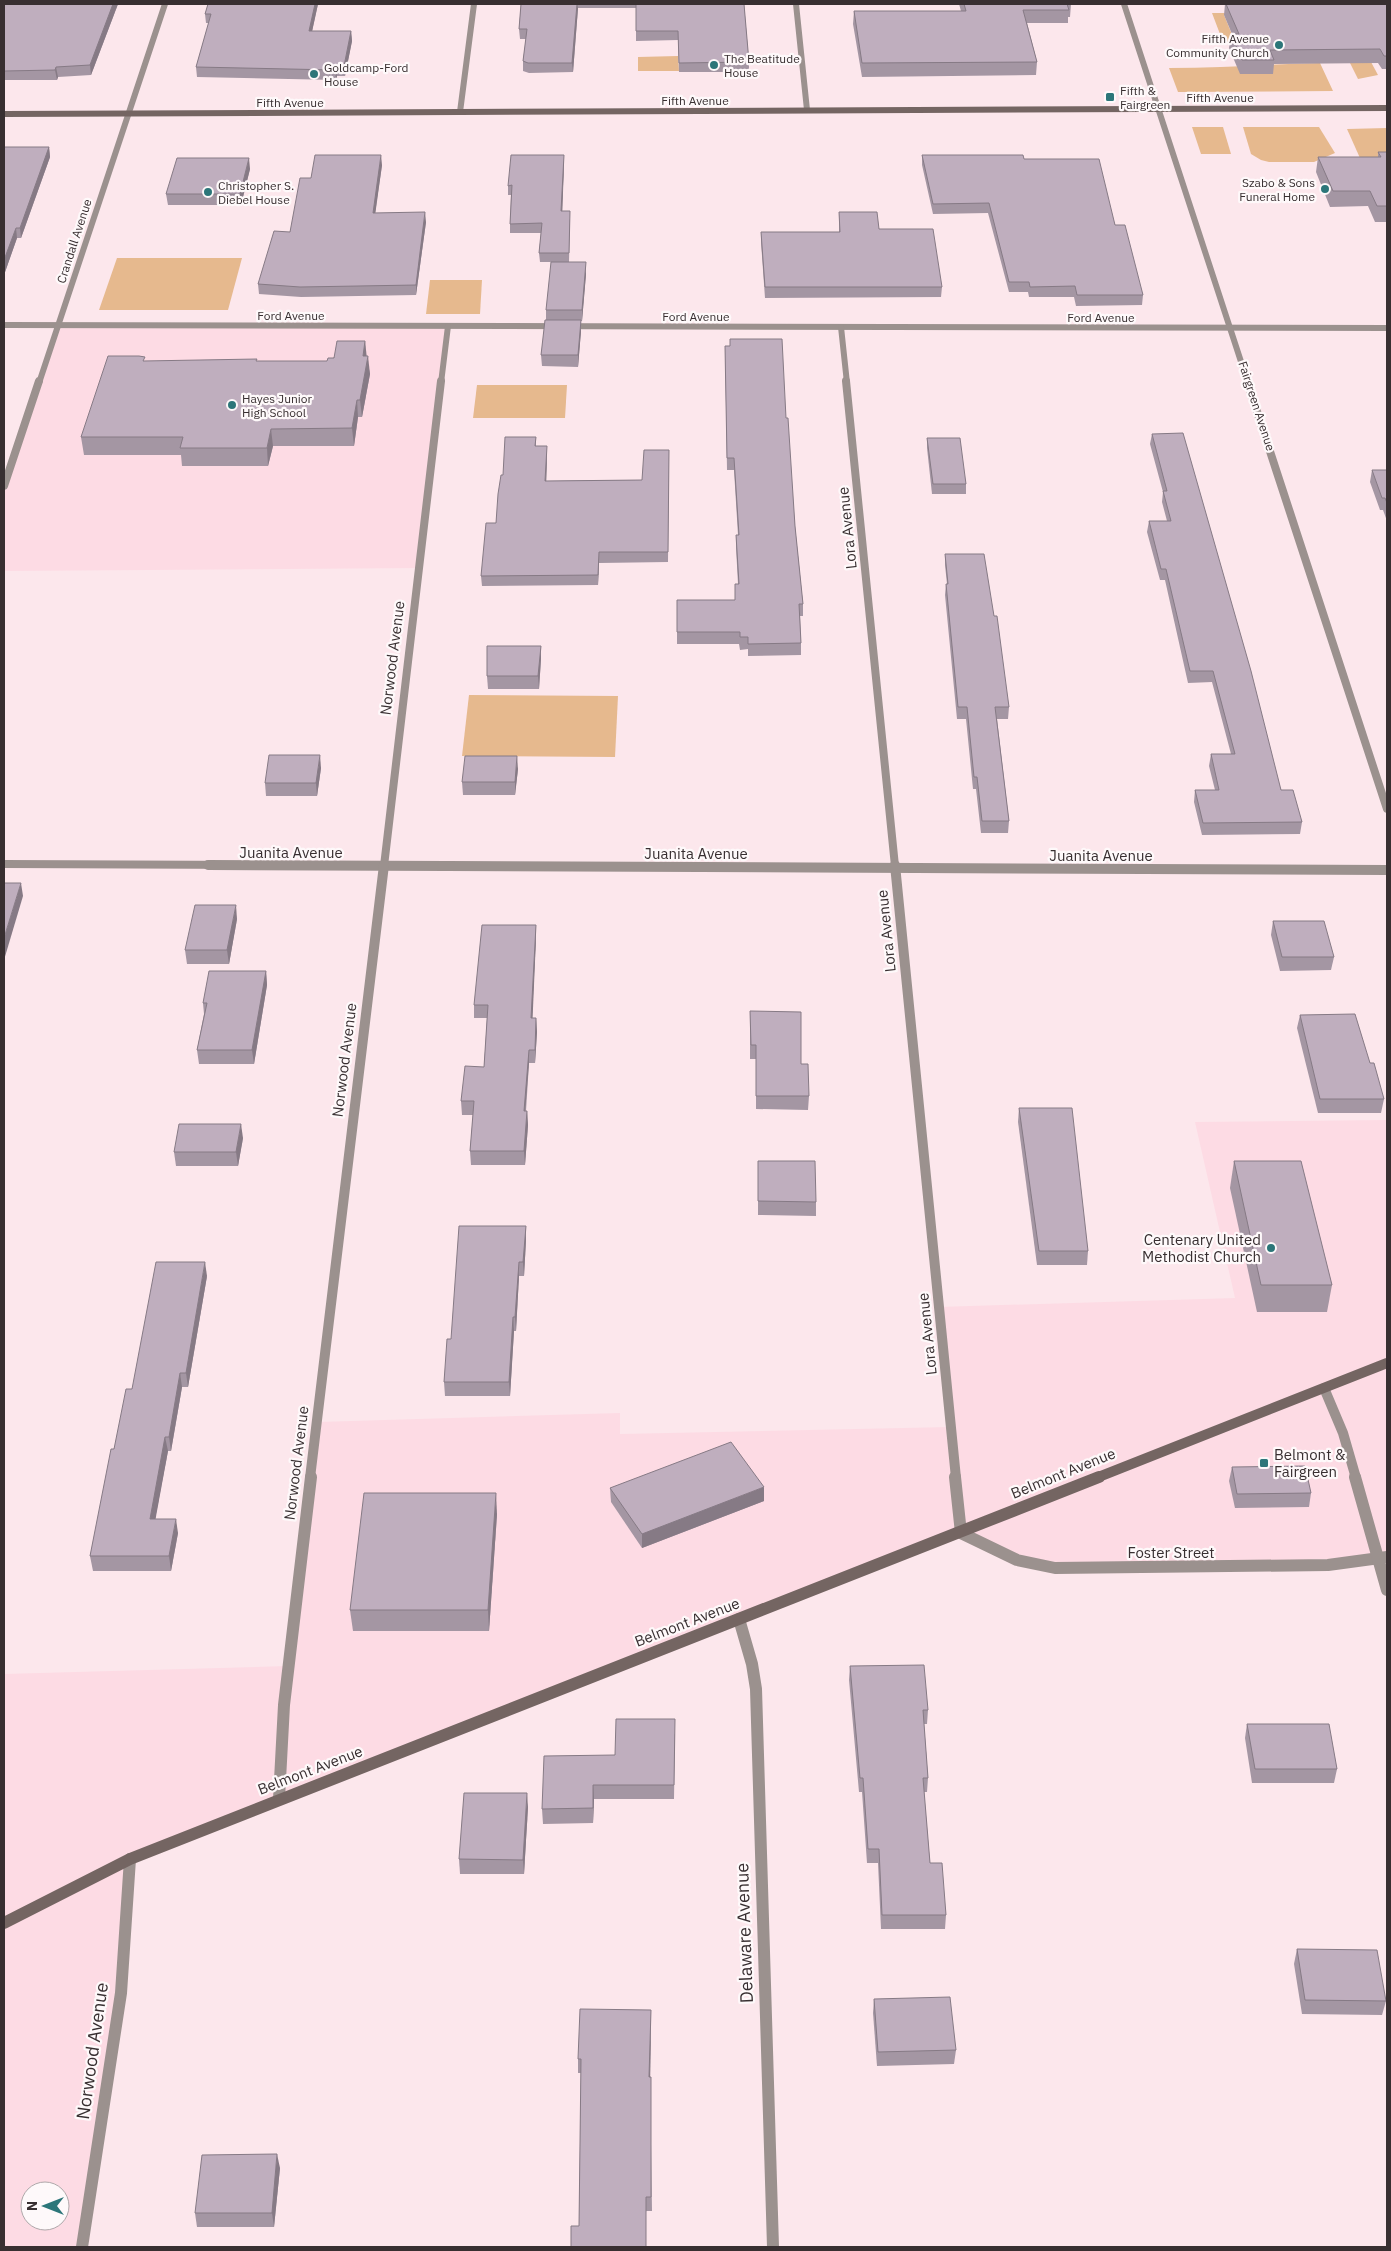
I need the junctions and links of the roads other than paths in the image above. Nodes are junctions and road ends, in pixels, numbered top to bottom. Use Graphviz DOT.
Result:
graph roads {
  1 [pos="164,4"];
  2 [pos="474,4"];
  3 [pos="796,4"];
  4 [pos="1124,4"];
  5 [pos="1387,108"];
  6 [pos="1159,109"];
  7 [pos="807,110"];
  8 [pos="460,112"];
  9 [pos="4,114"];
  10 [pos="128,114"];
  11 [pos="4,325"];
  12 [pos="58,325"];
  13 [pos="448,326"];
  14 [pos="841,327"];
  15 [pos="1231,328"];
  16 [pos="1387,328"];
  17 [pos="4,486"];
  18 [pos="1387,808"];
  19 [pos="4,864"];
  20 [pos="384,866"];
  21 [pos="894,868"];
  22 [pos="1387,870"];
  23 [pos="1387,1363"];
  24 [pos="1324,1388"];
  25 [pos="961,1533"];
  26 [pos="1384,1558"];
  27 [pos="1387,1590"];
  28 [pos="739,1620"];
  29 [pos="280,1799"];
  30 [pos="130,1859"];
  31 [pos="4,1923"];
  32 [pos="82,2247"];
  33 [pos="772,2247"];
  1 -- 10 [label="street, Crandall Avenue"];
  2 -- 8 [label="street"];
  3 -- 7 [label="street"];
  4 -- 6 [label="street, Fairgreen Avenue"];
  5 -- 6 [label="street, Fifth Avenue"];
  6 -- 7 [label="street, Fifth Avenue"];
  6 -- 15 [label="street, Fairgreen Avenue"];
  7 -- 8 [label="street, Fifth Avenue"];
  8 -- 10 [label="street, Fifth Avenue"];
  9 -- 10 [label="street, Fifth Avenue"];
  10 -- 12 [label="street, Crandall Avenue"];
  11 -- 12 [label="street, Ford Avenue"];
  12 -- 13 [label="street, Ford Avenue"];
  12 -- 17 [label="street, Crandall Avenue"];
  13 -- 14 [label="street, Ford Avenue"];
  13 -- 20 [label="street, Norwood Avenue"];
  14 -- 15 [label="street, Ford Avenue"];
  14 -- 21 [label="street, Lora Avenue"];
  15 -- 16 [label="street, Ford Avenue"];
  15 -- 18 [label="street, Fairgreen Avenue"];
  19 -- 20 [label="street, Juanita Avenue"];
  20 -- 21 [label="street, Juanita Avenue"];
  20 -- 29 [label="street, Norwood Avenue"];
  21 -- 22 [label="street, Juanita Avenue"];
  21 -- 25 [label="street, Lora Avenue"];
  23 -- 24 [label="street, Belmont Avenue"];
  24 -- 25 [label="street, Belmont Avenue"];
  24 -- 26 [label="street"];
  25 -- 26 [label="street, Foster Street"];
  25 -- 28 [label="street, Belmont Avenue"];
  26 -- 27 [label="street"];
  28 -- 29 [label="street, Belmont Avenue"];
  28 -- 33 [label="street, Delaware Avenue"];
  29 -- 30 [label="street, Belmont Avenue"];
  30 -- 31 [label="street, Belmont Avenue"];
  30 -- 32 [label="street, Norwood Avenue"];
}
